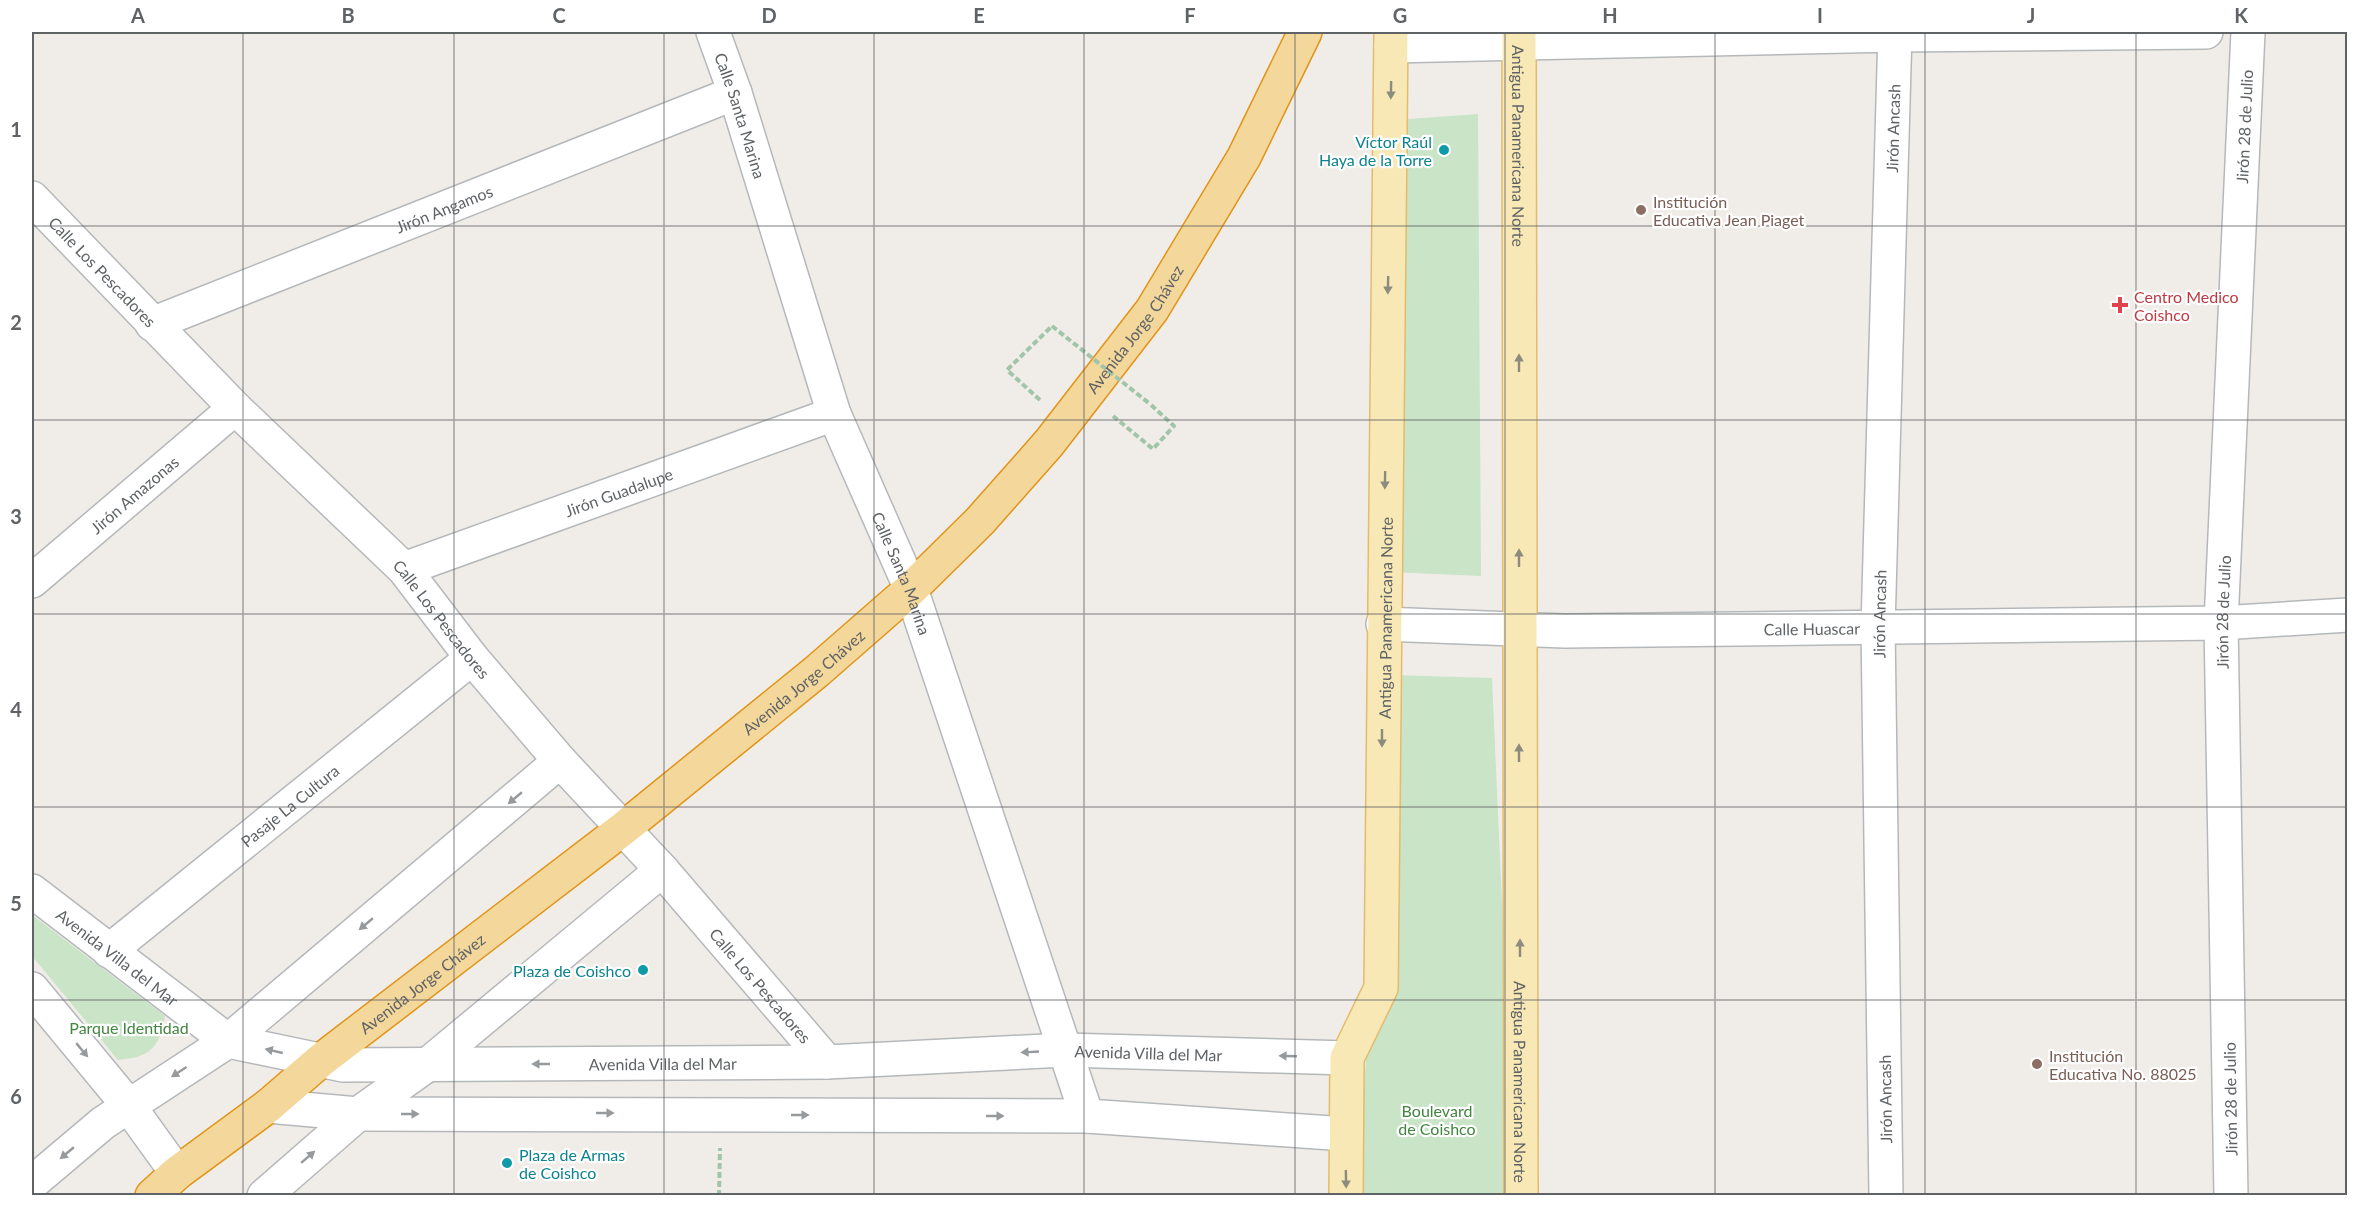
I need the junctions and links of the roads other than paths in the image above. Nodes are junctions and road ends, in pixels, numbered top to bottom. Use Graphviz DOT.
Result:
graph roads {
  1 [pos="713,32"];
  2 [pos="1305,32"];
  3 [pos="2206,32"];
  4 [pos="2248,32"];
  5 [pos="1895,33"];
  6 [pos="1520,37"];
  7 [pos="1391,39"];
  8 [pos="735,93"];
  9 [pos="32,198"];
  10 [pos="152,324"];
  11 [pos="235,408"];
  12 [pos="834,414"];
  13 [pos="404,569"];
  14 [pos="32,581"];
  15 [pos="911,589"];
  16 [pos="2348,615"];
  17 [pos="2221,623"];
  18 [pos="1383,624"];
  19 [pos="1878,627"];
  20 [pos="1519,631"];
  21 [pos="472,658"];
  22 [pos="560,761"];
  23 [pos="624,828"];
  24 [pos="662,870"];
  25 [pos="32,891"];
  26 [pos="109,951"];
  27 [pos="32,989"];
  28 [pos="228,1041"];
  29 [pos="1065,1050"];
  30 [pos="1347,1058"];
  31 [pos="320,1061"];
  32 [pos="827,1062"];
  33 [pos="720,1063"];
  34 [pos="427,1065"];
  35 [pos="128,1105"];
  36 [pos="268,1106"];
  37 [pos="358,1114"];
  38 [pos="720,1114"];
  39 [pos="1088,1116"];
  40 [pos="1346,1134"];
  41 [pos="177,1173"];
  42 [pos="32,1183"];
  43 [pos="152,1196"];
  44 [pos="264,1196"];
  45 [pos="1346,1196"];
  46 [pos="1521,1196"];
  47 [pos="1886,1196"];
  48 [pos="2231,1196"];
  1 -- 8 [label="street, Calle Santa Marina"];
  2 -- 15 [label="highway, Avenida Jorge Chávez"];
  3 -- 5 [label="street"];
  4 -- 17 [label="street, Jirón 28 de Julio"];
  5 -- 6 [label="street"];
  5 -- 19 [label="street, Jirón Ancash"];
  6 -- 7 [label="street"];
  20 -- 6 [label="main road, Antigua Panamericana Norte, one-way"];
  7 -- 18 [label="main road, Antigua Panamericana Norte, one-way"];
  8 -- 10 [label="street, Jirón Angamos"];
  8 -- 12 [label="street, Calle Santa Marina"];
  9 -- 10 [label="street, Calle Los Pescadores"];
  10 -- 11 [label="street, Calle Los Pescadores"];
  11 -- 13 [label="street, Calle Los Pescadores"];
  11 -- 14 [label="street, Jirón Amazonas"];
  12 -- 13 [label="street, Jirón Guadalupe"];
  12 -- 15 [label="street, Calle Santa Marina"];
  13 -- 21 [label="street, Calle Los Pescadores"];
  15 -- 23 [label="highway, Avenida Jorge Chávez"];
  15 -- 29 [label="street, Calle Santa Marina"];
  16 -- 17 [label="street, Calle Huascar"];
  17 -- 19 [label="street, Calle Huascar"];
  17 -- 48 [label="street, Jirón 28 de Julio"];
  18 -- 20 [label="street, Calle Huascar"];
  18 -- 30 [label="main road, Antigua Panamericana Norte, one-way"];
  19 -- 20 [label="street, Calle Huascar"];
  19 -- 47 [label="street, Jirón Ancash"];
  46 -- 20 [label="main road, Antigua Panamericana Norte, one-way"];
  21 -- 22 [label="street, Calle Los Pescadores"];
  21 -- 26 [label="street, Pasaje La Cultura"];
  22 -- 23 [label="street, Calle Los Pescadores"];
  22 -- 28 [label="street, one-way"];
  23 -- 24 [label="street, Calle Los Pescadores"];
  23 -- 31 [label="highway, Avenida Jorge Chávez"];
  24 -- 32 [label="street, Calle Los Pescadores"];
  24 -- 34 [label="street"];
  25 -- 26 [label="street, Avenida Villa del Mar"];
  26 -- 28 [label="street, Avenida Villa del Mar"];
  27 -- 35 [label="street, one-way"];
  31 -- 28 [label="street, Avenida Villa del Mar, one-way"];
  28 -- 35 [label="street, one-way"];
  30 -- 29 [label="street, Avenida Villa del Mar, one-way"];
  29 -- 32 [label="street, Avenida Villa del Mar, one-way"];
  29 -- 39 [label="street, Calle Santa Marina"];
  30 -- 40 [label="main road, Antigua Panamericana Norte"];
  31 -- 34 [label="street, Avenida Villa del Mar"];
  31 -- 36 [label="highway, Avenida Jorge Chávez"];
  32 -- 33 [label="street, Avenida Villa del Mar"];
  33 -- 34 [label="street, Avenida Villa del Mar, one-way"];
  33 -- 38 [label="street"];
  34 -- 37 [label="street"];
  35 -- 41 [label="street"];
  35 -- 42 [label="street, one-way"];
  36 -- 37 [label="street"];
  36 -- 41 [label="highway, Avenida Jorge Chávez"];
  37 -- 38 [label="street, one-way"];
  44 -- 37 [label="street, one-way"];
  38 -- 39 [label="street, one-way"];
  39 -- 40 [label="street"];
  40 -- 45 [label="main road, Antigua Panamericana Norte, one-way"];
  41 -- 43 [label="highway, Avenida Jorge Chávez"];
}
